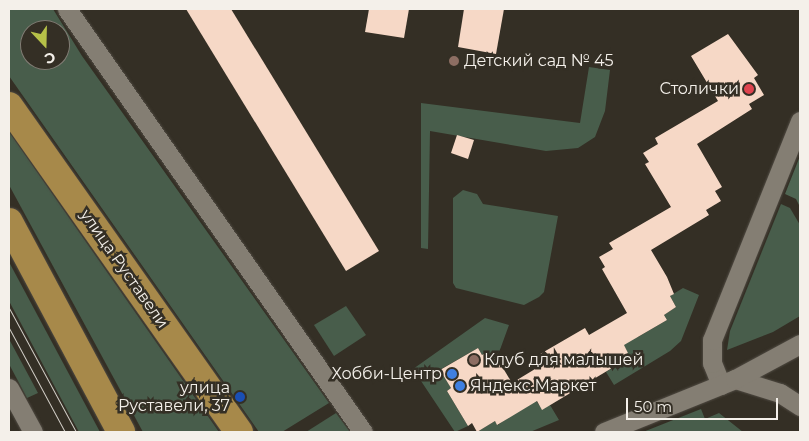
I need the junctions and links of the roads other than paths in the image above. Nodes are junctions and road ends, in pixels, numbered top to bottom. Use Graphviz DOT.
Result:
graph roads {
  1 [pos="67,9"];
  2 [pos="9,106"];
  3 [pos="800,122"];
  4 [pos="9,222"];
  5 [pos="800,344"];
  6 [pos="728,382"];
  7 [pos="9,388"];
  8 [pos="800,406"];
  9 [pos="33,432"];
  10 [pos="121,432"];
  11 [pos="239,432"];
  12 [pos="363,432"];
  13 [pos="604,432"];
  1 -- 12 [label="street"];
  2 -- 11 [label="main road, улица Руставели"];
  3 -- 6 [label="street"];
  4 -- 10 [label="main road"];
  5 -- 6 [label="street"];
  6 -- 8 [label="street"];
  6 -- 13 [label="street"];
  7 -- 9 [label="street"];
}
